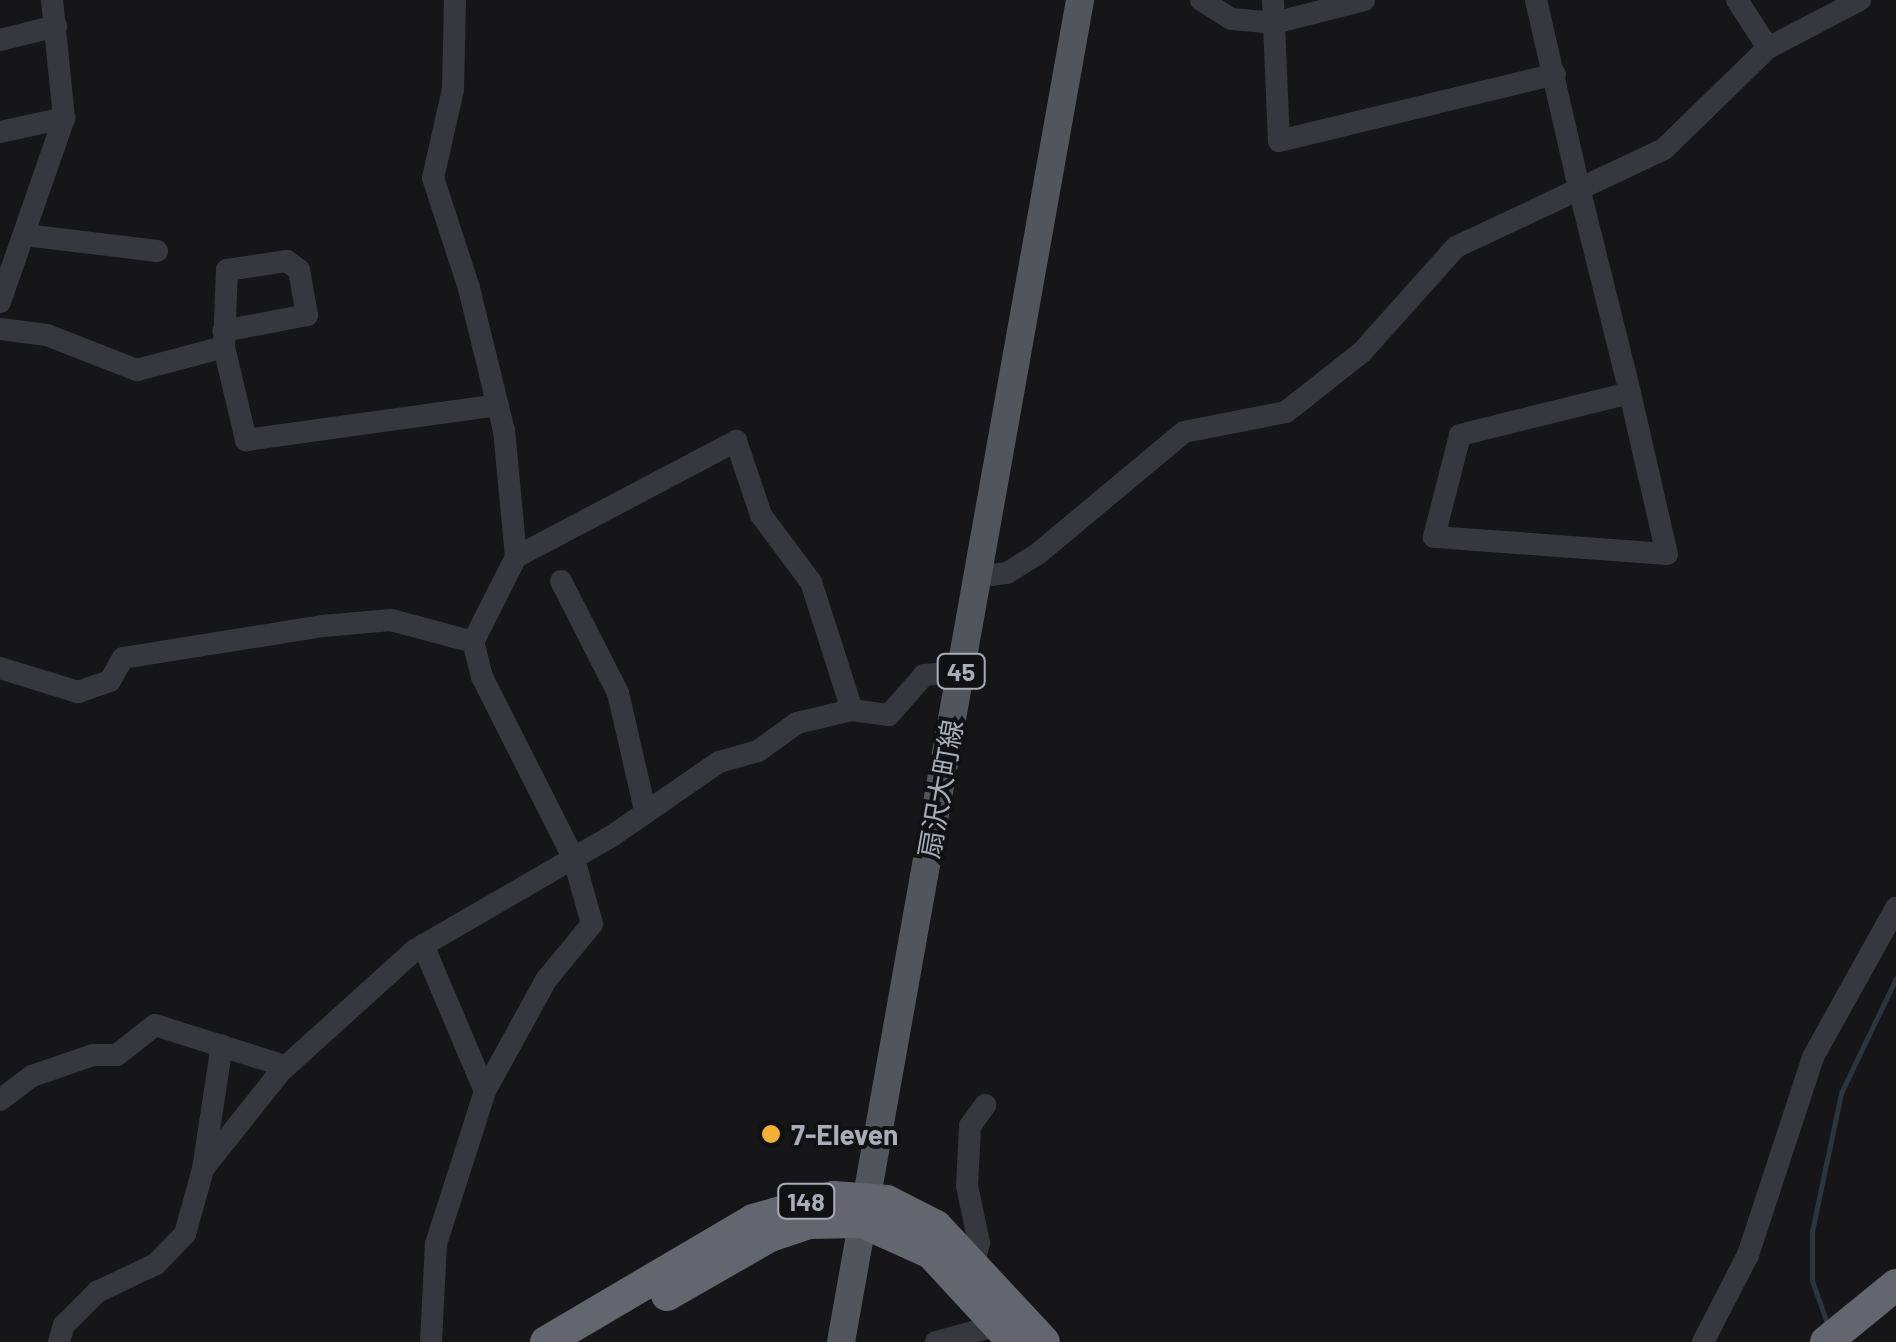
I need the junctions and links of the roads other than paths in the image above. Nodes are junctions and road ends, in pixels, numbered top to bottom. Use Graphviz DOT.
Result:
graph roads {
  1 [pos="52,0"];
  2 [pos="455,0"];
  3 [pos="1080,0"];
  4 [pos="1201,0"];
  5 [pos="1364,0"];
  6 [pos="1536,0"];
  7 [pos="1737,0"];
  8 [pos="1860,0"];
  9 [pos="1274,11"];
  10 [pos="56,26"];
  11 [pos="0,40"];
  12 [pos="1768,48"];
  13 [pos="1555,74"];
  14 [pos="64,118"];
  15 [pos="0,132"];
  16 [pos="1578,184"];
  17 [pos="26,235"];
  18 [pos="157,251"];
  19 [pos="0,302"];
  20 [pos="0,329"];
  21 [pos="1630,392"];
  22 [pos="498,405"];
  23 [pos="516,557"];
  24 [pos="977,577"];
  25 [pos="560,582"];
  26 [pos="474,642"];
  27 [pos="0,668"];
  28 [pos="960,672"];
  29 [pos="852,710"];
  30 [pos="645,810"];
  31 [pos="574,859"];
  32 [pos="1896,908"];
  33 [pos="423,945"];
  34 [pos="222,1044"];
  35 [pos="285,1066"];
  36 [pos="485,1092"];
  37 [pos="0,1100"];
  38 [pos="985,1105"];
  39 [pos="203,1168"];
  40 [pos="864,1210"];
  41 [pos="974,1261"];
  42 [pos="1896,1284"];
  43 [pos="1005,1334"];
  44 [pos="59,1342"];
  45 [pos="431,1342"];
  46 [pos="546,1342"];
  47 [pos="588,1342"];
  48 [pos="841,1342"];
  49 [pos="936,1342"];
  50 [pos="1044,1342"];
  51 [pos="1703,1342"];
  52 [pos="1826,1342"];
  1 -- 10 [label="street"];
  2 -- 22 [label="street"];
  3 -- 24 [label="main road, 扇沢大町線 / 45"];
  4 -- 9 [label="street"];
  5 -- 9 [label="street"];
  6 -- 13 [label="street"];
  7 -- 12 [label="street"];
  8 -- 12 [label="street"];
  9 -- 13 [label="street"];
  10 -- 11 [label="street"];
  10 -- 14 [label="street"];
  12 -- 16 [label="street"];
  13 -- 16 [label="street"];
  14 -- 15 [label="street"];
  14 -- 17 [label="street"];
  16 -- 21 [label="street"];
  16 -- 24 [label="street"];
  17 -- 18 [label="street"];
  17 -- 19 [label="street"];
  20 -- 22 [label="street"];
  21 -- 21 [label="street"];
  22 -- 23 [label="street"];
  23 -- 26 [label="street"];
  23 -- 29 [label="street"];
  24 -- 28 [label="main road, 扇沢大町線 / 45"];
  25 -- 30 [label="street"];
  26 -- 27 [label="street"];
  26 -- 31 [label="street"];
  28 -- 29 [label="street"];
  28 -- 40 [label="main road, 扇沢大町線 / 45"];
  29 -- 30 [label="street"];
  30 -- 31 [label="street"];
  31 -- 33 [label="street"];
  31 -- 36 [label="street"];
  32 -- 51 [label="street"];
  33 -- 35 [label="street"];
  33 -- 36 [label="street"];
  34 -- 35 [label="street"];
  34 -- 37 [label="street"];
  34 -- 39 [label="street"];
  35 -- 39 [label="street"];
  36 -- 45 [label="street"];
  38 -- 41 [label="street"];
  39 -- 44 [label="street"];
  40 -- 41 [label="highway, 148"];
  40 -- 43 [label="highway, 148"];
  40 -- 46 [label="highway, 148"];
  40 -- 47 [label="highway, 148"];
  40 -- 48 [label="main road, 扇沢大町線 / 45"];
  41 -- 50 [label="highway, 148"];
  42 -- 52 [label="highway"];
  43 -- 49 [label="street"];
}
